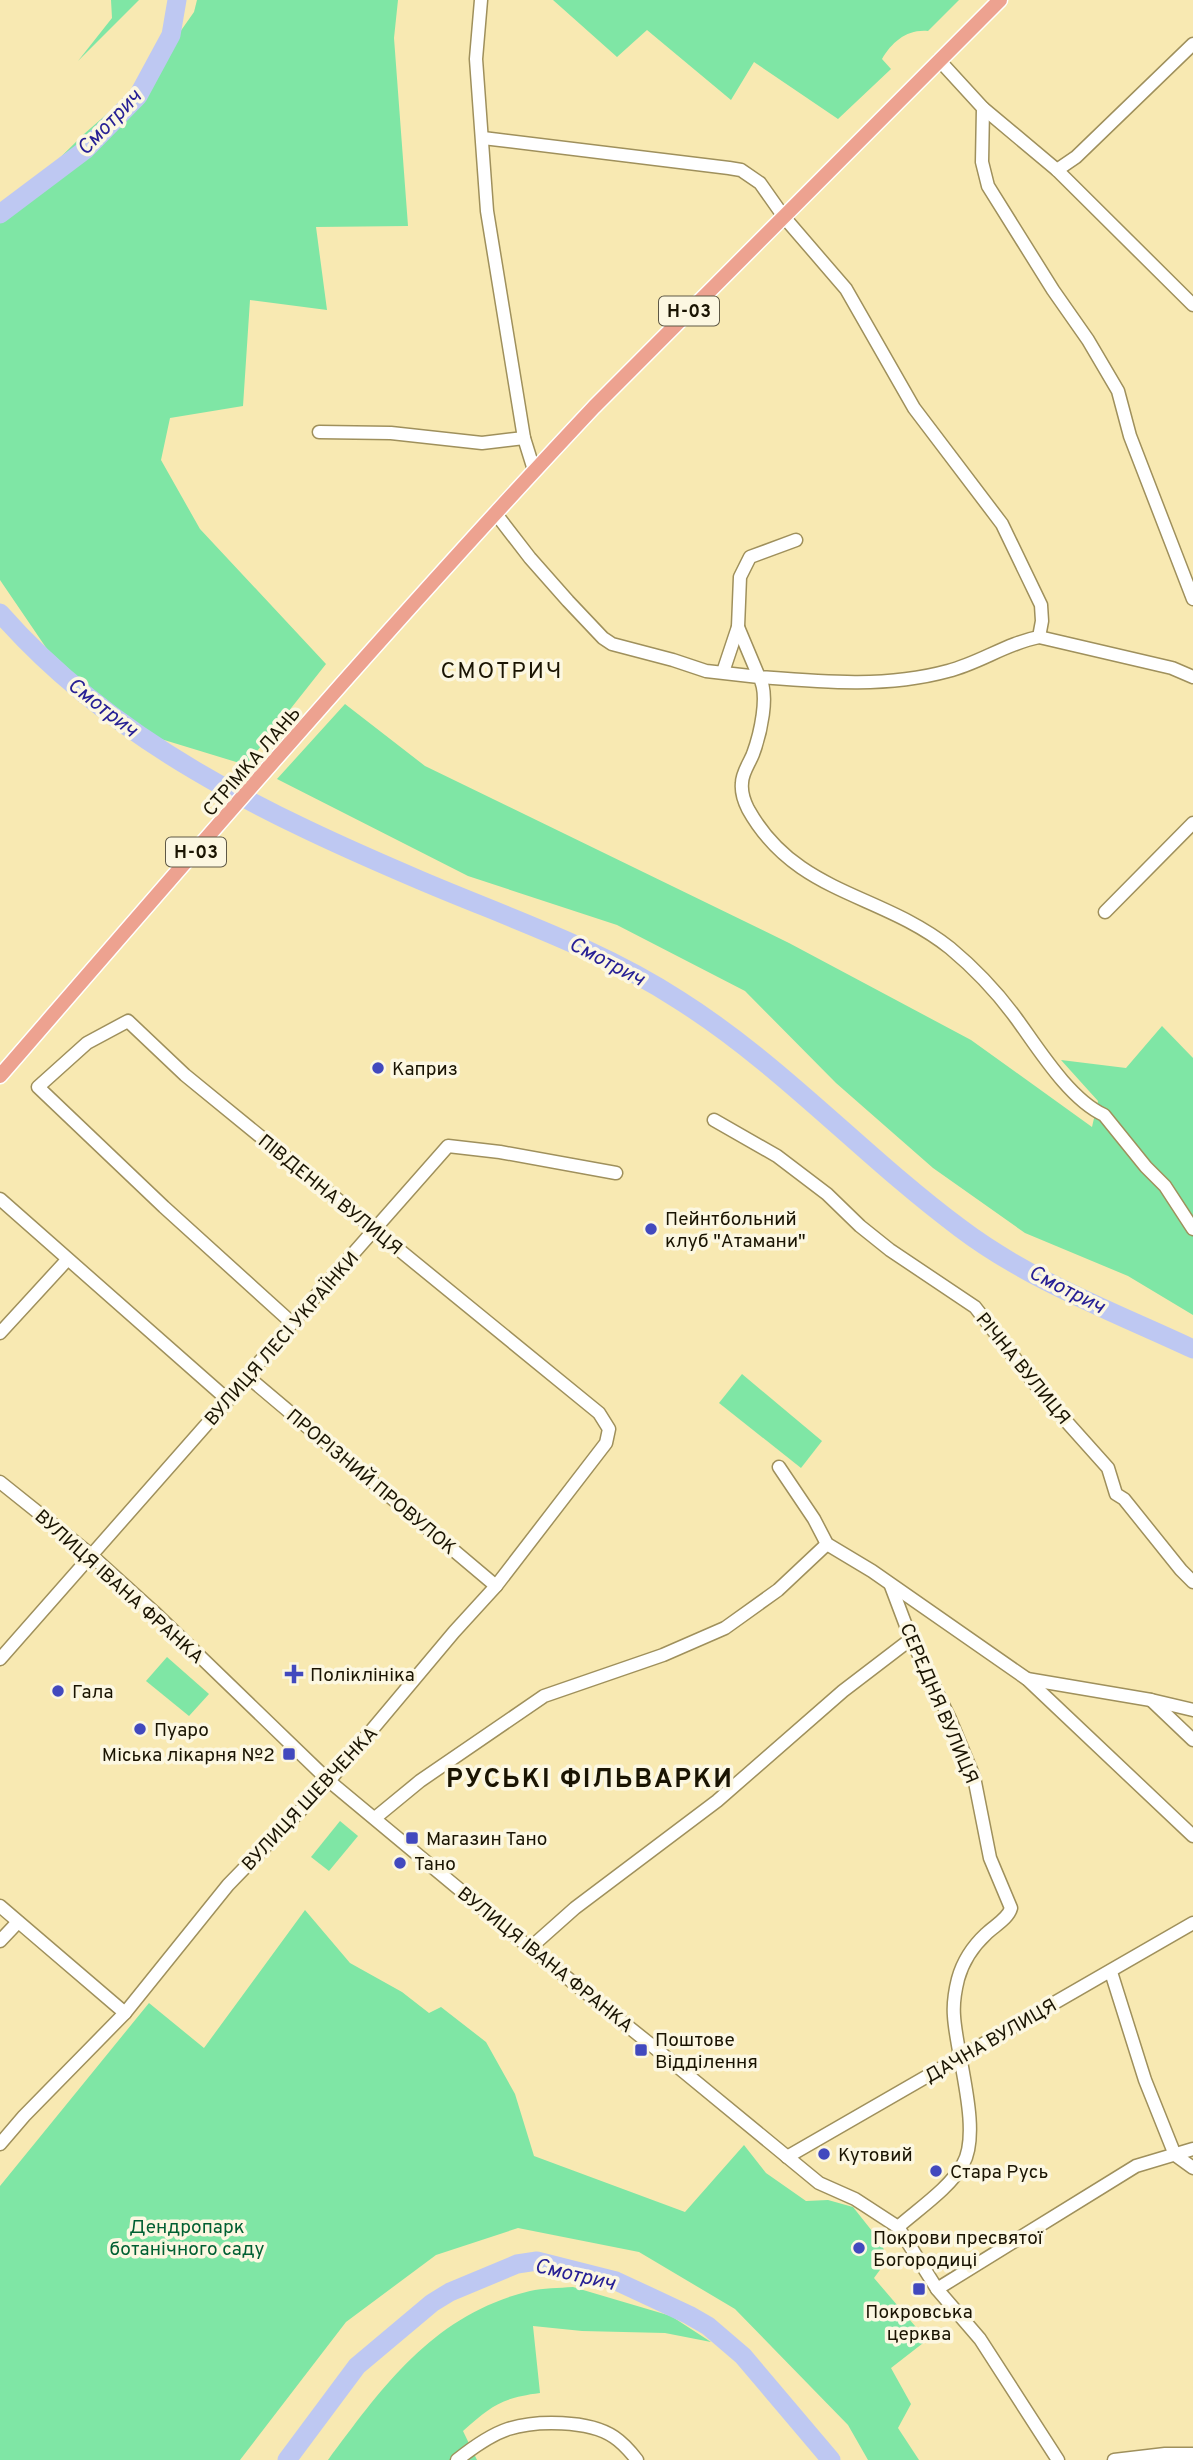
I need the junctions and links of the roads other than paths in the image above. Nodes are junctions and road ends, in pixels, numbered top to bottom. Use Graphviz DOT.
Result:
graph roads {
  1 [pos="481,0"];
  2 [pos="999,0"];
  3 [pos="1193,44"];
  4 [pos="939,60"];
  5 [pos="983,108"];
  6 [pos="483,138"];
  7 [pos="1057,170"];
  8 [pos="784,217"];
  9 [pos="1193,305"];
  10 [pos="319,432"];
  11 [pos="524,438"];
  12 [pos="534,470"];
  13 [pos="496,514"];
  14 [pos="796,540"];
  15 [pos="1192,596"];
  16 [pos="738,627"];
  17 [pos="1039,637"];
  18 [pos="723,672"];
  19 [pos="759,677"];
  20 [pos="1193,677"];
  21 [pos="1193,823"];
  22 [pos="1105,912"];
  23 [pos="1,1074"];
  24 [pos="714,1120"];
  25 [pos="616,1173"];
  26 [pos="0,1199"];
  27 [pos="1193,1229"];
  28 [pos="375,1230"];
  29 [pos="67,1260"];
  30 [pos="292,1323"];
  31 [pos="0,1333"];
  32 [pos="248,1377"];
  33 [pos="228,1400"];
  34 [pos="606,1443"];
  35 [pos="779,1467"];
  36 [pos="0,1482"];
  37 [pos="827,1544"];
  38 [pos="90,1555"];
  39 [pos="1193,1582"];
  40 [pos="496,1586"];
  41 [pos="891,1586"];
  42 [pos="911,1639"];
  43 [pos="0,1659"];
  44 [pos="1027,1679"];
  45 [pos="1151,1700"];
  46 [pos="1193,1710"];
  47 [pos="1193,1740"];
  48 [pos="329,1781"];
  49 [pos="375,1818"];
  50 [pos="1193,1836"];
  51 [pos="0,1906"];
  52 [pos="18,1922"];
  53 [pos="1193,1923"];
  54 [pos="0,1941"];
  55 [pos="530,1948"];
  56 [pos="1111,1972"];
  57 [pos="125,2013"];
  58 [pos="960,2057"];
  59 [pos="0,2144"];
  60 [pos="1193,2149"];
  61 [pos="1175,2155"];
  62 [pos="787,2157"];
  63 [pos="1193,2168"];
  64 [pos="898,2227"];
  65 [pos="937,2289"];
  66 [pos="1193,2454"];
  67 [pos="457,2460"];
  68 [pos="636,2460"];
  69 [pos="1058,2460"];
  70 [pos="1114,2460"];
  1 -- 6 [label="street"];
  2 -- 4 [label="main road, Н-03"];
  3 -- 7 [label="street"];
  4 -- 5 [label="street"];
  4 -- 8 [label="main road, Н-03"];
  5 -- 7 [label="street"];
  5 -- 15 [label="street"];
  6 -- 8 [label="street"];
  6 -- 11 [label="street"];
  7 -- 9 [label="street"];
  8 -- 12 [label="main road, Н-03"];
  8 -- 17 [label="street"];
  10 -- 11 [label="street"];
  11 -- 12 [label="street"];
  12 -- 13 [label="main road, Н-03"];
  13 -- 18 [label="street"];
  13 -- 23 [label="main road, СТРІМКА ЛАНЬ / Н-03"];
  14 -- 16 [label="street"];
  16 -- 18 [label="street"];
  16 -- 19 [label="street"];
  17 -- 19 [label="street"];
  17 -- 20 [label="street"];
  18 -- 19 [label="street"];
  19 -- 27 [label="street"];
  21 -- 22 [label="street"];
  24 -- 39 [label="street, РІЧНА ВУЛИЦЯ"];
  25 -- 28 [label="street, ВУЛИЦЯ ЛЕСІ УКРАЇНКИ"];
  26 -- 29 [label="street"];
  28 -- 30 [label="street, ВУЛИЦЯ ЛЕСІ УКРАЇНКИ"];
  28 -- 30 [label="street, ПІВДЕННА ВУЛИЦЯ"];
  28 -- 34 [label="street, ПІВДЕННА ВУЛИЦЯ"];
  29 -- 31 [label="street"];
  29 -- 33 [label="street"];
  30 -- 32 [label="street, ВУЛИЦЯ ЛЕСІ УКРАЇНКИ"];
  32 -- 33 [label="street, ВУЛИЦЯ ЛЕСІ УКРАЇНКИ"];
  32 -- 40 [label="street, ПРОРІЗНИЙ ПРОВУЛОК"];
  33 -- 38 [label="street, ВУЛИЦЯ ЛЕСІ УКРАЇНКИ"];
  34 -- 40 [label="street, ВУЛИЦЯ ШЕВЧЕНКА"];
  35 -- 37 [label="street, СЕРЕДНЯ ВУЛИЦЯ"];
  36 -- 38 [label="street, ВУЛИЦЯ ІВАНА ФРАНКА"];
  37 -- 41 [label="street, СЕРЕДНЯ ВУЛИЦЯ"];
  37 -- 49 [label="street"];
  38 -- 43 [label="street, ВУЛИЦЯ ЛЕСІ УКРАЇНКИ"];
  38 -- 48 [label="street, ВУЛИЦЯ ІВАНА ФРАНКА"];
  40 -- 48 [label="street, ВУЛИЦЯ ШЕВЧЕНКА"];
  41 -- 42 [label="street, СЕРЕДНЯ ВУЛИЦЯ"];
  41 -- 44 [label="street, СЕРЕДНЯ ВУЛИЦЯ"];
  42 -- 55 [label="street"];
  42 -- 58 [label="street, СЕРЕДНЯ ВУЛИЦЯ"];
  44 -- 45 [label="street"];
  44 -- 50 [label="street"];
  45 -- 46 [label="street"];
  45 -- 47 [label="street"];
  48 -- 49 [label="street, ВУЛИЦЯ ІВАНА ФРАНКА"];
  48 -- 57 [label="street, ВУЛИЦЯ ШЕВЧЕНКА"];
  49 -- 55 [label="street, ВУЛИЦЯ ІВАНА ФРАНКА"];
  51 -- 52 [label="street"];
  52 -- 54 [label="street"];
  52 -- 57 [label="street"];
  53 -- 56 [label="street, ДАЧНА ВУЛИЦЯ"];
  55 -- 62 [label="street, ВУЛИЦЯ ІВАНА ФРАНКА"];
  56 -- 58 [label="street, ДАЧНА ВУЛИЦЯ"];
  56 -- 61 [label="street"];
  57 -- 59 [label="street, ВУЛИЦЯ ШЕВЧЕНКА"];
  58 -- 62 [label="street, ДАЧНА ВУЛИЦЯ"];
  58 -- 64 [label="street, СЕРЕДНЯ ВУЛИЦЯ"];
  60 -- 61 [label="street"];
  61 -- 63 [label="street"];
  61 -- 65 [label="street"];
  62 -- 64 [label="street, ВУЛИЦЯ ІВАНА ФРАНКА"];
  64 -- 65 [label="street, ВУЛИЦЯ ІВАНА ФРАНКА"];
  65 -- 69 [label="street, ВУЛИЦЯ ІВАНА ФРАНКА"];
  66 -- 70 [label="street"];
  67 -- 68 [label="street"];
}
